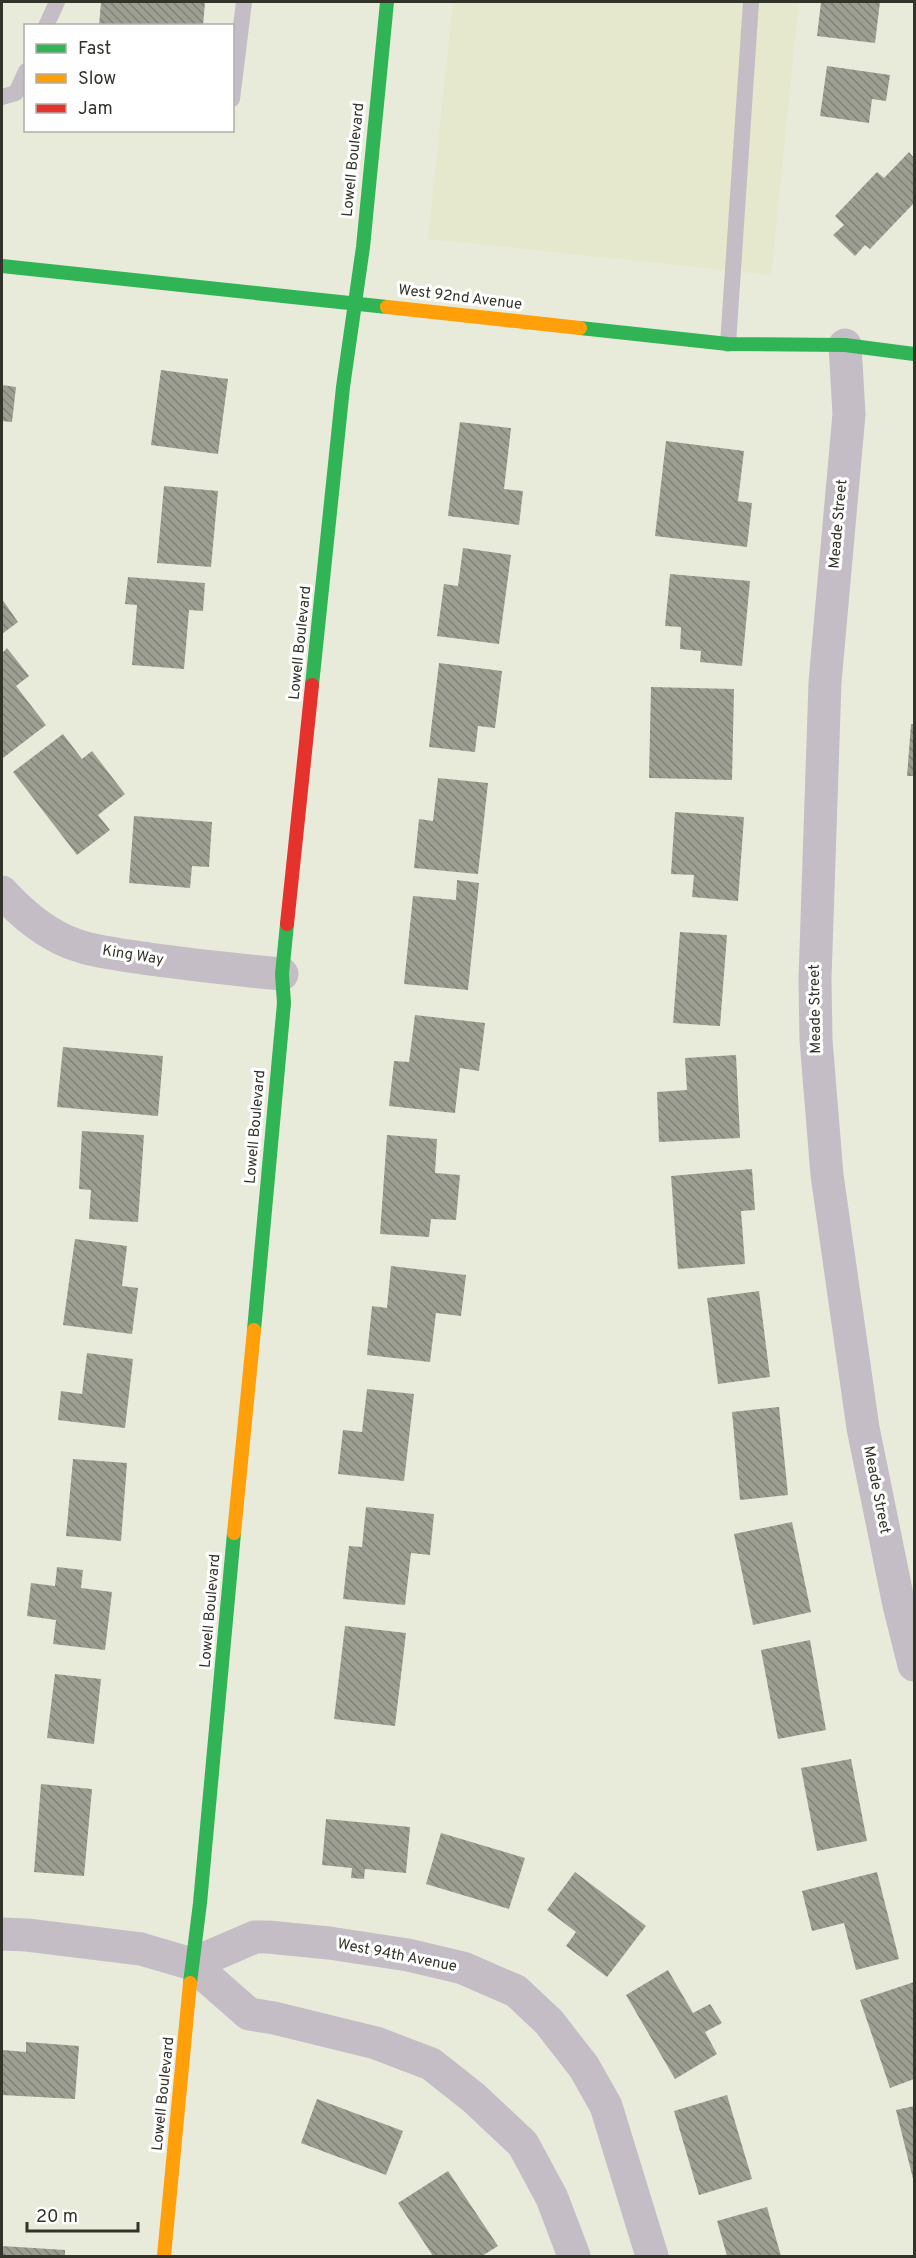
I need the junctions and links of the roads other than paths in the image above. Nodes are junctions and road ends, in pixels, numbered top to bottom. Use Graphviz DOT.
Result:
graph roads {
  1 [pos="57,2"];
  2 [pos="244,2"];
  3 [pos="387,2"];
  4 [pos="751,2"];
  5 [pos="47,24"];
  6 [pos="24,75"];
  7 [pos="234,83"];
  8 [pos="14,96"];
  9 [pos="2,267"];
  10 [pos="355,303"];
  11 [pos="728,344"];
  12 [pos="845,345"];
  13 [pos="915,354"];
  14 [pos="2,892"];
  15 [pos="282,974"];
  16 [pos="915,1665"];
  17 [pos="2,1934"];
  18 [pos="192,1964"];
  19 [pos="164,2256"];
  20 [pos="574,2256"];
  21 [pos="652,2256"];
  1 -- 5 [label="lane"];
  2 -- 7 [label="lane"];
  3 -- 10 [label="street, Lowell Boulevard"];
  4 -- 11 [label="lane"];
  6 -- 8 [label="lane"];
  9 -- 10 [label="street, West 92nd Avenue"];
  10 -- 11 [label="street, West 92nd Avenue"];
  10 -- 15 [label="street, Lowell Boulevard"];
  11 -- 12 [label="street, West 92nd Avenue"];
  12 -- 13 [label="street, West 92nd Avenue"];
  12 -- 16 [label="street, Meade Street"];
  14 -- 15 [label="street, King Way"];
  15 -- 18 [label="street, Lowell Boulevard"];
  17 -- 18 [label="street"];
  18 -- 19 [label="street, Lowell Boulevard"];
  18 -- 20 [label="street"];
  18 -- 21 [label="street, West 94th Avenue"];
}
